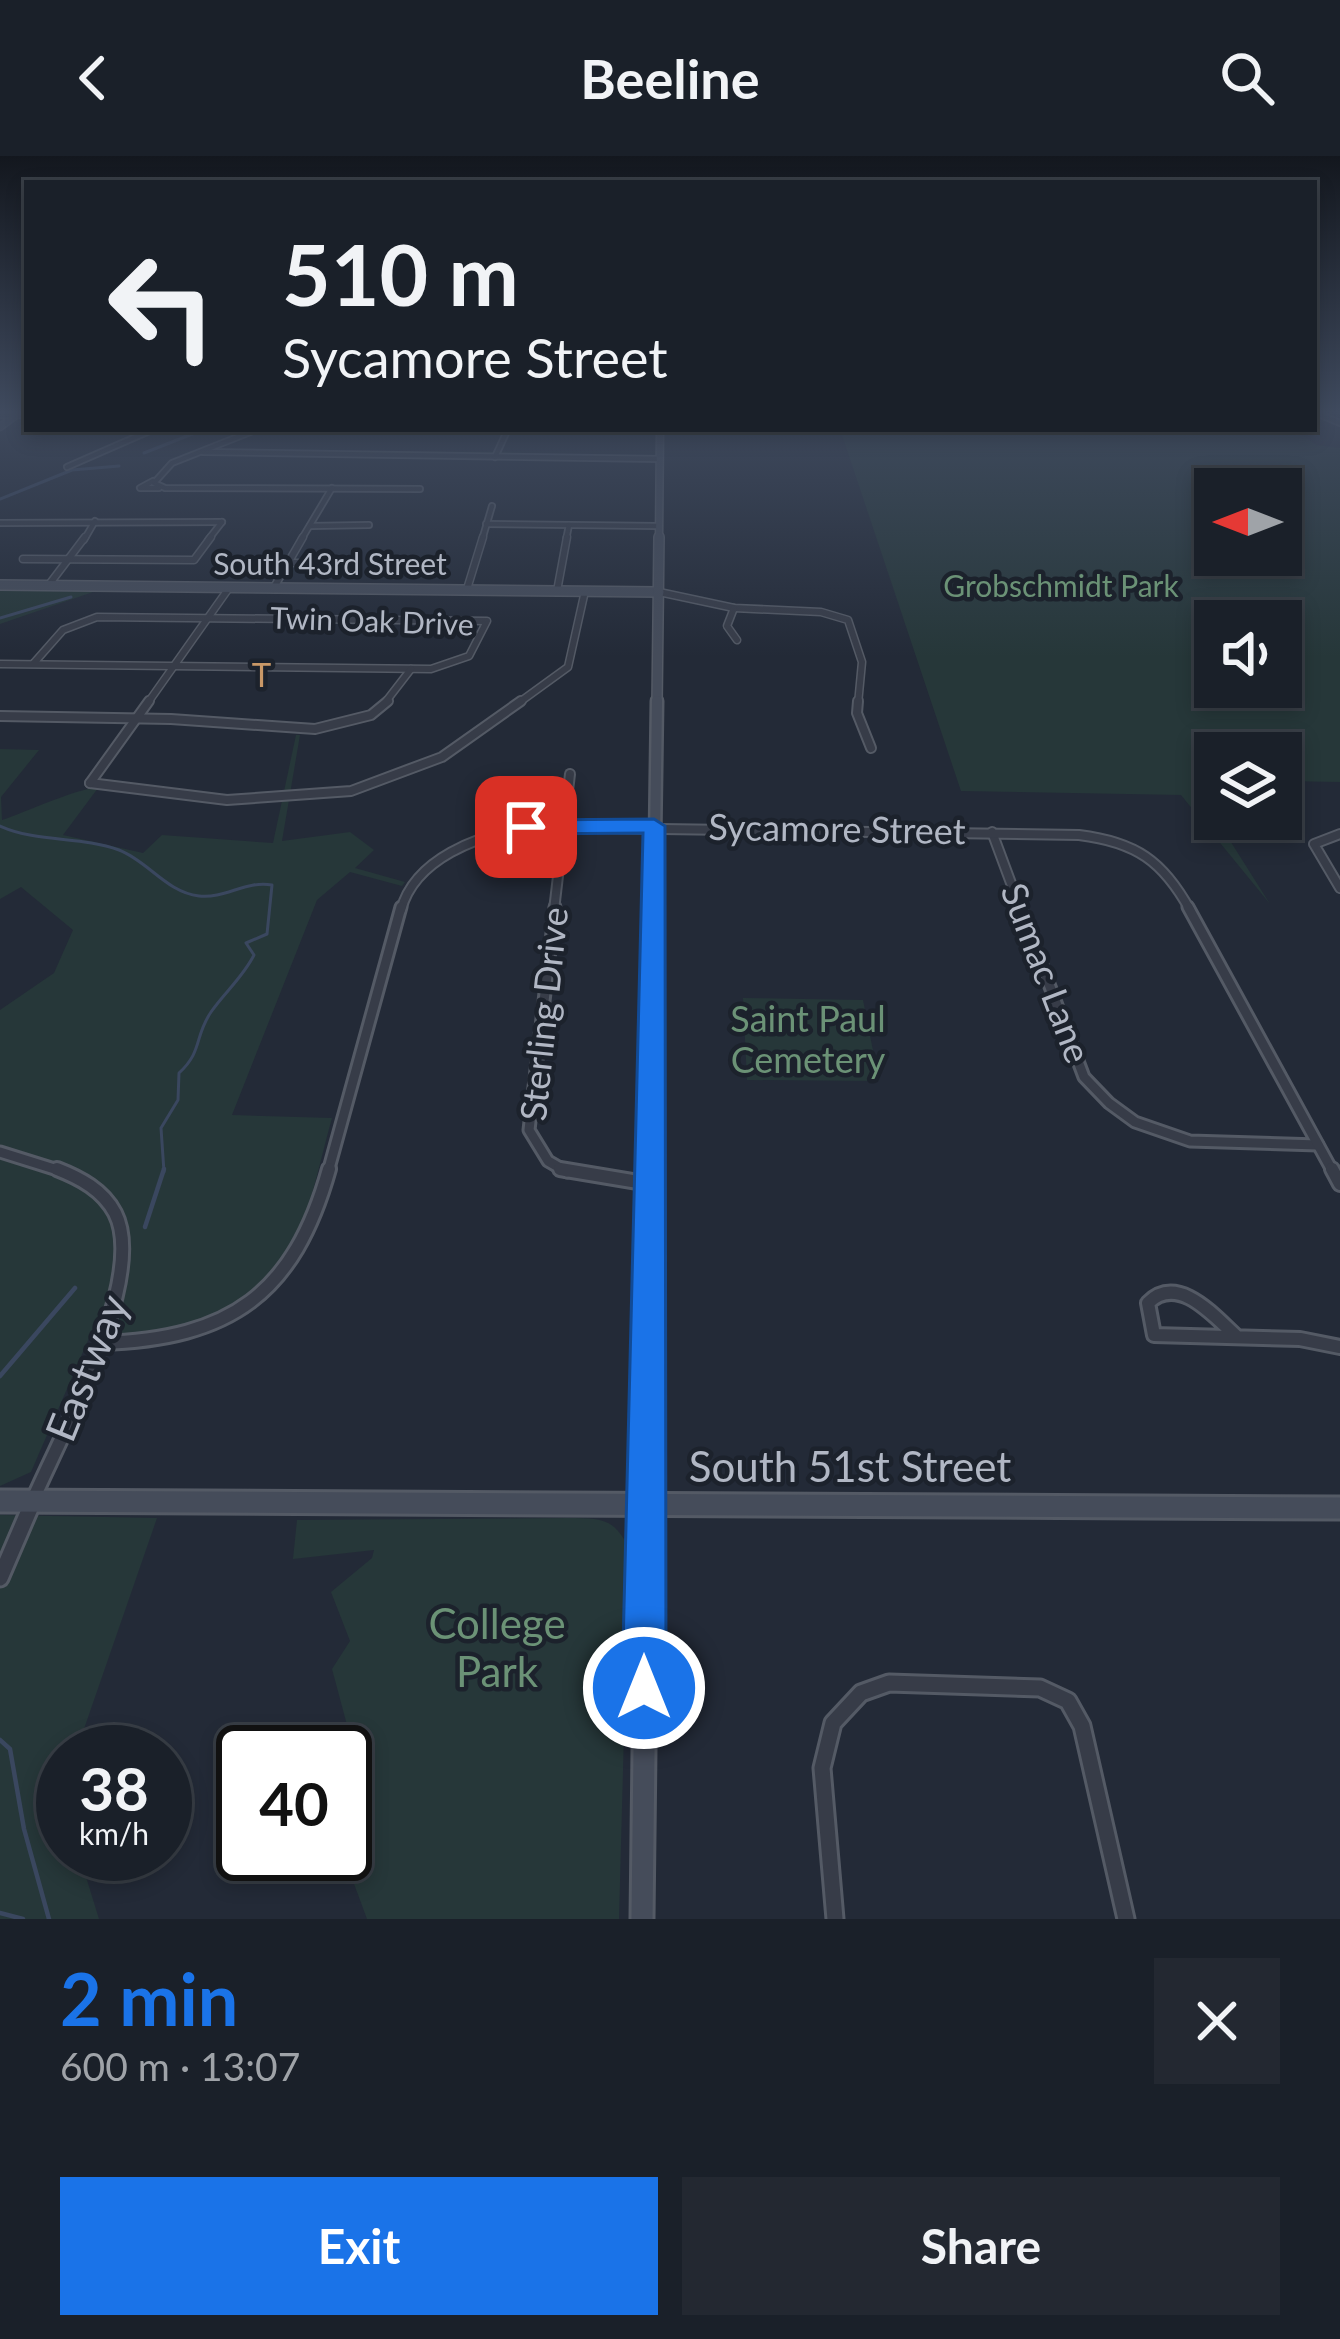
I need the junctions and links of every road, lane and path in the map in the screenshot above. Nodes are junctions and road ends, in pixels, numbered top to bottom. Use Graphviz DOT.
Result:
graph roads {
  1 [pos="330,492"];
  2 [pos="658,492"];
  3 [pos="492,506"];
  4 [pos="95,521"];
  5 [pos="0,523"];
  6 [pos="486,524"];
  7 [pos="370,525"];
  8 [pos="310,526"];
  9 [pos="569,526"];
  10 [pos="657,526"];
  11 [pos="23,559"];
  12 [pos="73,559"];
  13 [pos="352,562"];
  14 [pos="288,563"];
  15 [pos="0,585"];
  16 [pos="48,586"];
  17 [pos="229,588"];
  18 [pos="273,589"];
  19 [pos="466,590"];
  20 [pos="557,591"];
  21 [pos="585,591"];
  22 [pos="659,592"];
  23 [pos="734,608"];
  24 [pos="210,617"];
  25 [pos="737,640"];
  26 [pos="0,664"];
  27 [pos="32,664"];
  28 [pos="173,667"];
  29 [pos="411,669"];
  30 [pos="0,716"];
  31 [pos="137,718"];
  32 [pos="871,748"];
  33 [pos="570,774"];
  34 [pos="564,826"];
  35 [pos="654,826"];
  36 [pos="992,832"];
  37 [pos="1340,834"];
  38 [pos="1340,888"];
  39 [pos="1318,1144"];
  40 [pos="0,1151"];
  41 [pos="650,1184"];
  42 [pos="1340,1184"];
  43 [pos="1236,1336"];
  44 [pos="101,1343"];
  45 [pos="1340,1347"];
  46 [pos="0,1501"];
  47 [pos="33,1501"];
  48 [pos="645,1502"];
  49 [pos="1340,1508"];
  50 [pos="0,1578"];
  51 [pos="643,1919"];
  52 [pos="836,1919"];
  53 [pos="1126,1919"];
  1 -- 8 [label="street"];
  2 -- 10 [label="street"];
  3 -- 6 [label="street"];
  4 -- 5 [label="street"];
  4 -- 12 [label="street"];
  4 -- 12 [label="street"];
  6 -- 9 [label="street"];
  6 -- 19 [label="street"];
  7 -- 8 [label="street"];
  8 -- 14 [label="street"];
  9 -- 10 [label="street"];
  9 -- 20 [label="street"];
  10 -- 22 [label="street"];
  11 -- 12 [label="street"];
  12 -- 16 [label="street"];
  13 -- 14 [label="street"];
  14 -- 18 [label="street"];
  15 -- 16 [label="street, South 43rd Street"];
  16 -- 17 [label="street, South 43rd Street"];
  17 -- 18 [label="street, South 43rd Street"];
  17 -- 24 [label="street"];
  18 -- 19 [label="street, South 43rd Street"];
  19 -- 20 [label="street, South 43rd Street"];
  20 -- 21 [label="street, South 43rd Street"];
  21 -- 22 [label="street, South 43rd Street"];
  21 -- 31 [label="street"];
  22 -- 23 [label="street"];
  22 -- 35 [label="street"];
  23 -- 25 [label="street"];
  23 -- 32 [label="street"];
  24 -- 27 [label="street"];
  24 -- 28 [label="street"];
  24 -- 29 [label="street, Twin Oak Drive"];
  26 -- 27 [label="street, Twin Oak Drive"];
  27 -- 28 [label="street, Twin Oak Drive"];
  28 -- 29 [label="street, Twin Oak Drive"];
  28 -- 31 [label="street"];
  29 -- 31 [label="street"];
  30 -- 31 [label="street"];
  33 -- 34 [label="street, Sterling Drive"];
  34 -- 35 [label="street, Sycamore Street"];
  34 -- 41 [label="street, Sterling Drive"];
  34 -- 44 [label="street, Sycamore Street"];
  35 -- 36 [label="street, Sycamore Street"];
  35 -- 41 [label="street"];
  36 -- 39 [label="street, Sycamore Street"];
  36 -- 39 [label="street, Sumac Lane"];
  37 -- 38 [label="street"];
  39 -- 42 [label="street, Sycamore Street"];
  40 -- 44 [label="street, Eastway"];
  41 -- 48 [label="street"];
  43 -- 43 [label="street"];
  43 -- 45 [label="street"];
  44 -- 47 [label="street, Eastway"];
  46 -- 47 [label="street, South 51st Street"];
  47 -- 48 [label="street, South 51st Street"];
  47 -- 50 [label="street, Eastway"];
  48 -- 49 [label="street, South 51st Street"];
  48 -- 51 [label="street"];
  52 -- 53 [label="street"];
}
